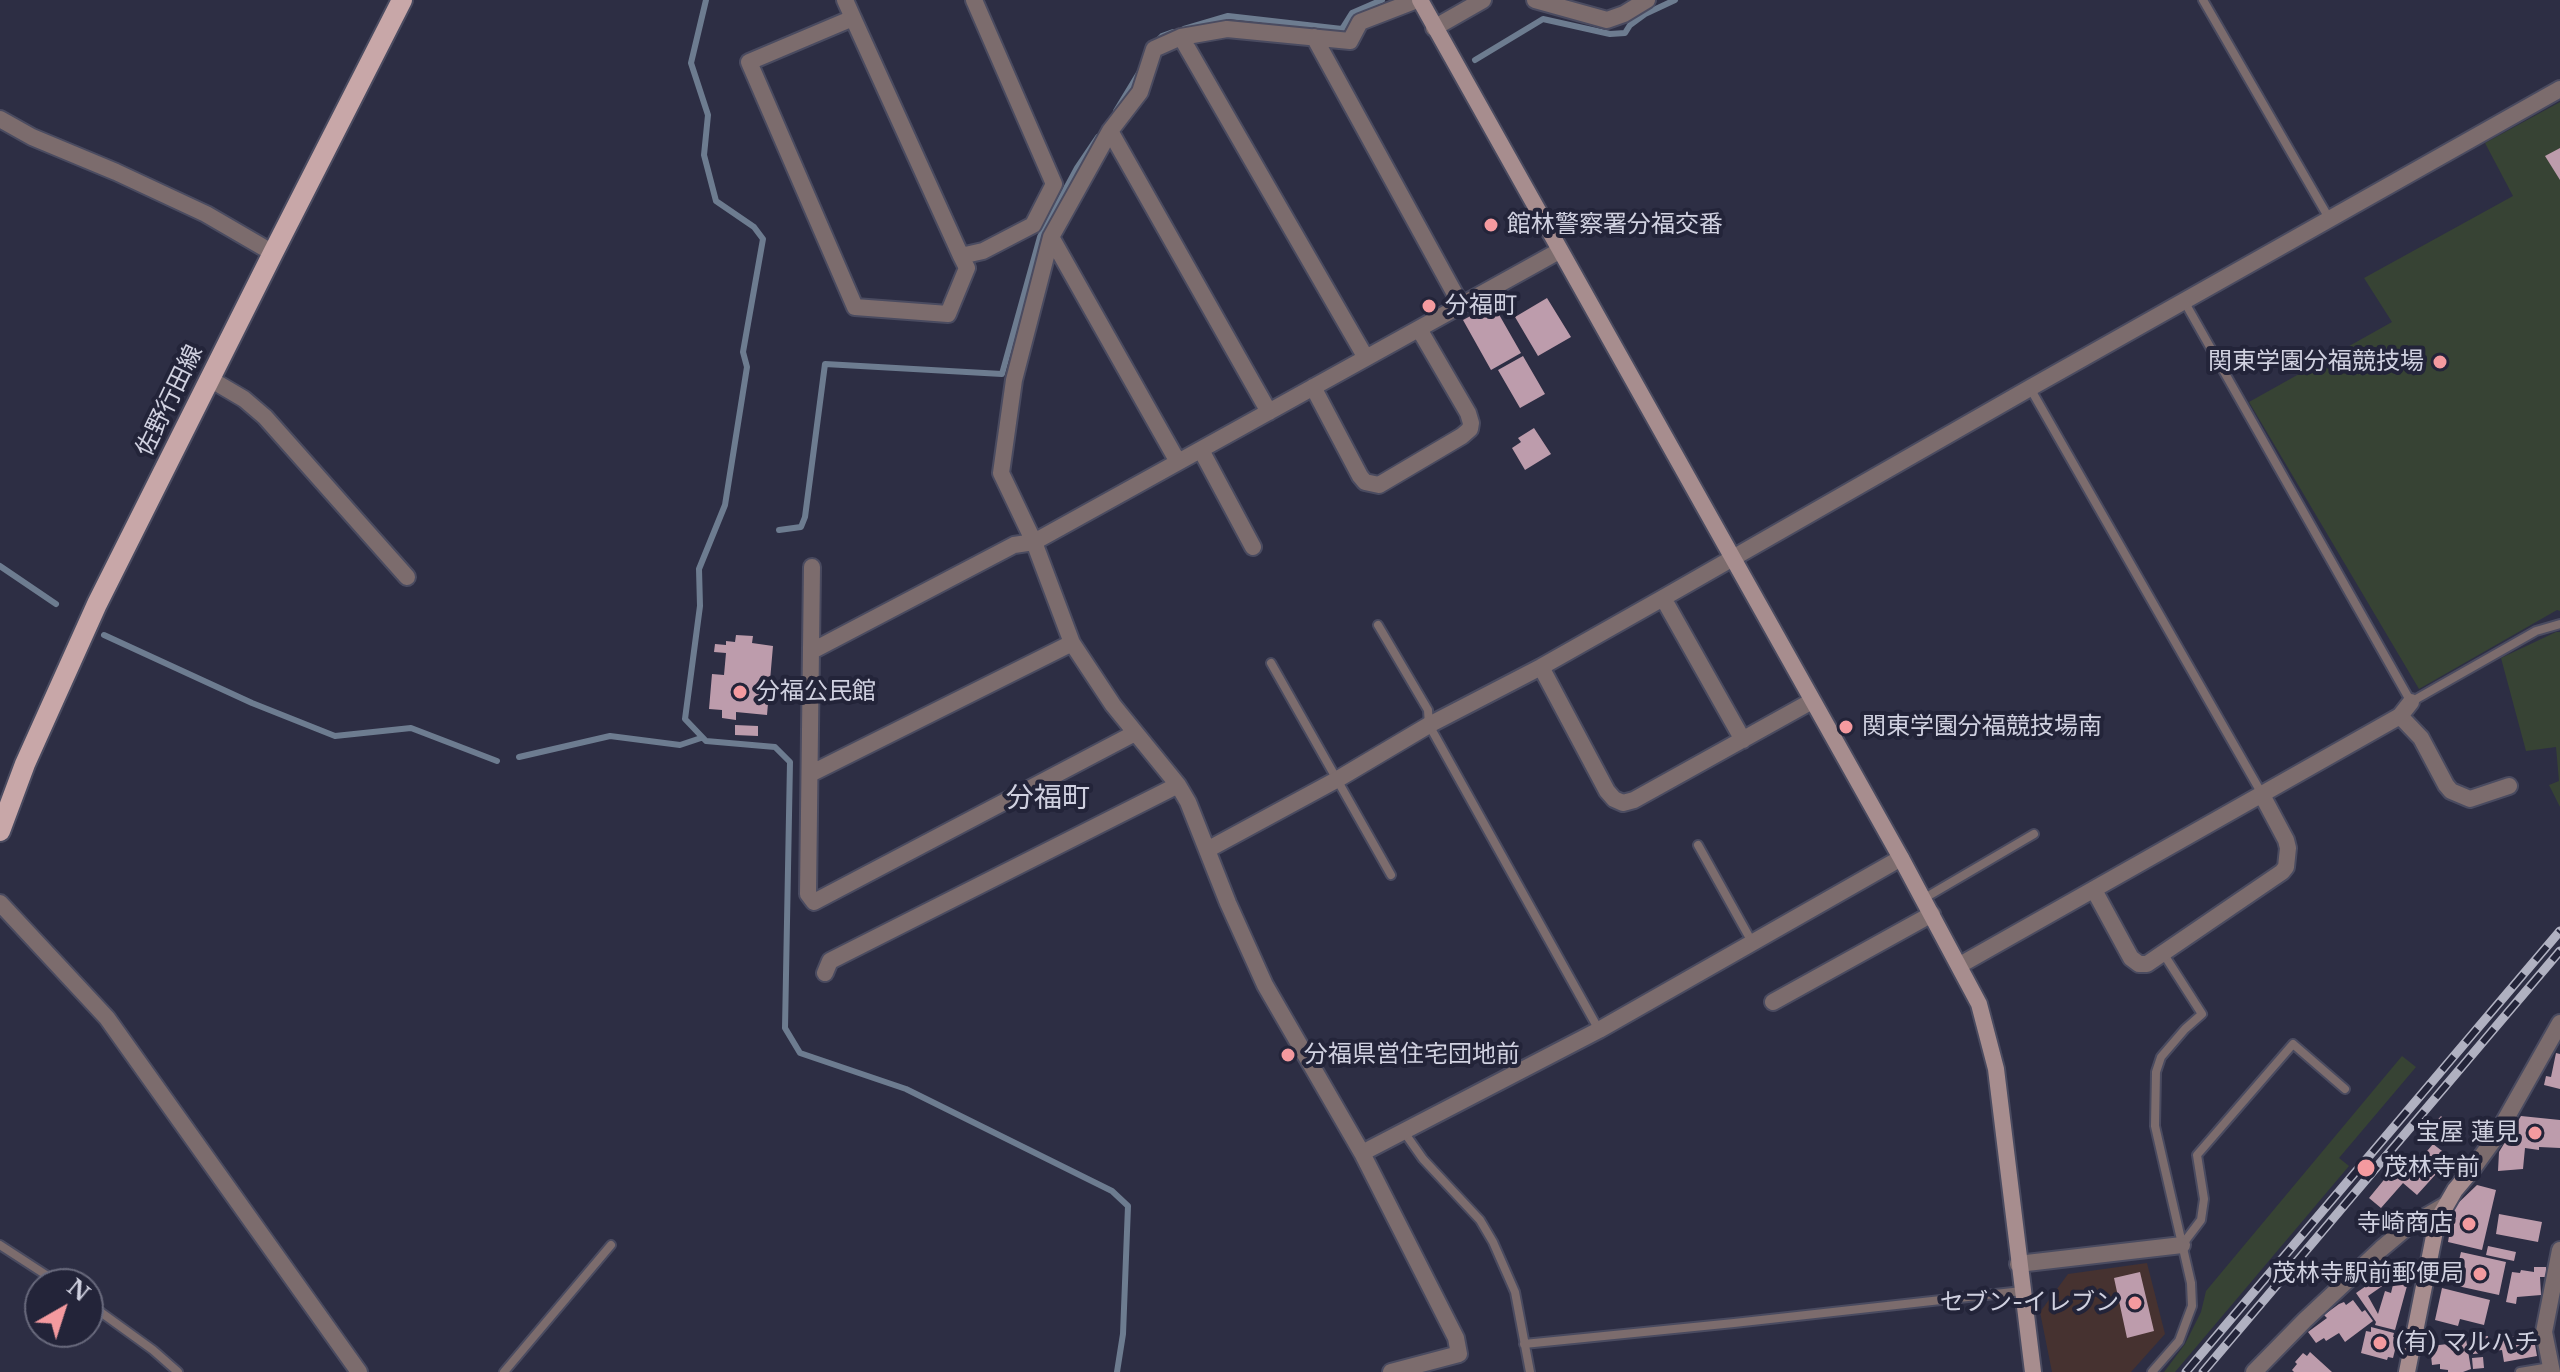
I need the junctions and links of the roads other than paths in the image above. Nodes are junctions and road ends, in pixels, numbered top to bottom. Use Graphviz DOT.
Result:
graph roads {
  1 [pos="402,0"];
  2 [pos="845,0"];
  3 [pos="974,0"];
  4 [pos="1418,0"];
  5 [pos="1483,0"];
  6 [pos="1535,0"];
  7 [pos="1647,0"];
  8 [pos="2203,0"];
  9 [pos="853,18"];
  10 [pos="1434,28"];
  11 [pos="1181,37"];
  12 [pos="1314,37"];
  13 [pos="2560,89"];
  14 [pos="0,119"];
  15 [pos="1110,131"];
  16 [pos="2330,220"];
  17 [pos="1051,237"];
  18 [pos="1559,251"];
  19 [pos="273,253"];
  20 [pos="961,256"];
  21 [pos="2184,301"];
  22 [pos="1461,305"];
  23 [pos="1419,329"];
  24 [pos="1366,358"];
  25 [pos="210,379"];
  26 [pos="1313,387"];
  27 [pos="2030,388"];
  28 [pos="1269,412"];
  29 [pos="1201,450"];
  30 [pos="1178,462"];
  31 [pos="1034,542"];
  32 [pos="1253,547"];
  33 [pos="1733,559"];
  34 [pos="812,567"];
  35 [pos="407,577"];
  36 [pos="1663,598"];
  37 [pos="2560,624"];
  38 [pos="1378,625"];
  39 [pos="1072,643"];
  40 [pos="812,651"];
  41 [pos="1271,663"];
  42 [pos="1541,667"];
  43 [pos="1812,701"];
  44 [pos="2411,702"];
  45 [pos="2400,716"];
  46 [pos="1429,725"];
  47 [pos="1135,733"];
  48 [pos="1743,740"];
  49 [pos="810,774"];
  50 [pos="1338,779"];
  51 [pos="1178,785"];
  52 [pos="2509,786"];
  53 [pos="2262,795"];
  54 [pos="0,831"];
  55 [pos="2034,834"];
  56 [pos="1698,845"];
  57 [pos="1207,850"];
  58 [pos="1901,858"];
  59 [pos="1391,875"];
  60 [pos="2094,890"];
  61 [pos="1923,899"];
  62 [pos="0,903"];
  63 [pos="1932,914"];
  64 [pos="1753,943"];
  65 [pos="2163,953"];
  66 [pos="1960,965"];
  67 [pos="825,973"];
  68 [pos="1773,1002"];
  69 [pos="2560,1023"];
  70 [pos="1599,1030"];
  71 [pos="2345,1089"];
  72 [pos="1404,1132"];
  73 [pos="1362,1153"];
  74 [pos="2444,1206"];
  75 [pos="0,1245"];
  76 [pos="611,1245"];
  77 [pos="2182,1245"];
  78 [pos="2560,1250"];
  79 [pos="2018,1264"];
  80 [pos="35,1268"];
  81 [pos="2022,1291"];
  82 [pos="104,1315"];
  83 [pos="1524,1344"];
  84 [pos="2552,1369"];
  85 [pos="178,1372"];
  86 [pos="359,1372"];
  87 [pos="504,1372"];
  88 [pos="1391,1372"];
  89 [pos="1530,1372"];
  90 [pos="2033,1372"];
  91 [pos="2152,1372"];
  92 [pos="2254,1372"];
  93 [pos="2407,1372"];
  94 [pos="2520,1372"];
  1 -- 19 [label="main road, 佐野行田線"];
  2 -- 9 [label="street"];
  3 -- 20 [label="street"];
  4 -- 10 [label="street"];
  4 -- 12 [label="street"];
  5 -- 10 [label="street"];
  6 -- 7 [label="street"];
  8 -- 16 [label="lane"];
  9 -- 20 [label="street"];
  9 -- 20 [label="street"];
  10 -- 18 [label="street"];
  11 -- 12 [label="street"];
  11 -- 15 [label="street"];
  11 -- 24 [label="street"];
  12 -- 22 [label="street"];
  13 -- 16 [label="street"];
  14 -- 19 [label="street"];
  15 -- 17 [label="street"];
  15 -- 28 [label="street"];
  16 -- 21 [label="street"];
  17 -- 30 [label="street"];
  17 -- 31 [label="street"];
  18 -- 22 [label="street"];
  18 -- 33 [label="street"];
  19 -- 25 [label="main road, 佐野行田線"];
  21 -- 27 [label="street"];
  21 -- 44 [label="lane"];
  22 -- 23 [label="street"];
  23 -- 24 [label="street"];
  23 -- 26 [label="street"];
  24 -- 26 [label="street"];
  25 -- 35 [label="street"];
  25 -- 54 [label="main road, 佐野行田線"];
  26 -- 28 [label="street"];
  27 -- 33 [label="street"];
  27 -- 53 [label="lane"];
  28 -- 29 [label="street"];
  29 -- 30 [label="street"];
  29 -- 32 [label="street"];
  30 -- 31 [label="street"];
  31 -- 39 [label="street"];
  31 -- 40 [label="street"];
  33 -- 36 [label="street"];
  33 -- 43 [label="street"];
  34 -- 40 [label="street"];
  36 -- 42 [label="street"];
  36 -- 48 [label="street"];
  37 -- 44 [label="lane"];
  38 -- 46 [label="lane"];
  39 -- 47 [label="street"];
  39 -- 49 [label="street"];
  40 -- 49 [label="street"];
  41 -- 50 [label="lane"];
  42 -- 46 [label="street"];
  42 -- 48 [label="street"];
  43 -- 48 [label="street"];
  43 -- 58 [label="street"];
  44 -- 45 [label="street"];
  45 -- 52 [label="street"];
  45 -- 53 [label="street"];
  46 -- 50 [label="street"];
  46 -- 70 [label="lane"];
  47 -- 49 [label="street"];
  47 -- 51 [label="street"];
  50 -- 57 [label="street"];
  50 -- 59 [label="lane"];
  51 -- 57 [label="street"];
  51 -- 67 [label="street"];
  53 -- 60 [label="street"];
  53 -- 65 [label="street"];
  55 -- 61 [label="lane"];
  56 -- 64 [label="lane"];
  57 -- 73 [label="street"];
  58 -- 61 [label="street"];
  58 -- 64 [label="street"];
  60 -- 65 [label="street"];
  60 -- 66 [label="street"];
  61 -- 63 [label="street"];
  62 -- 86 [label="street"];
  63 -- 66 [label="street"];
  63 -- 68 [label="street"];
  64 -- 70 [label="street"];
  65 -- 77 [label="lane"];
  66 -- 79 [label="street"];
  69 -- 74 [label="street"];
  70 -- 72 [label="street"];
  71 -- 77 [label="lane"];
  72 -- 73 [label="street"];
  72 -- 83 [label="lane"];
  73 -- 88 [label="street"];
  74 -- 92 [label="street"];
  74 -- 93 [label="street"];
  75 -- 80 [label="lane"];
  76 -- 87 [label="lane"];
  77 -- 79 [label="street"];
  77 -- 91 [label="lane"];
  78 -- 84 [label="street"];
  79 -- 81 [label="street"];
  81 -- 83 [label="lane"];
  81 -- 90 [label="street"];
  82 -- 85 [label="lane"];
  83 -- 89 [label="lane"];
  84 -- 94 [label="lane"];
}
